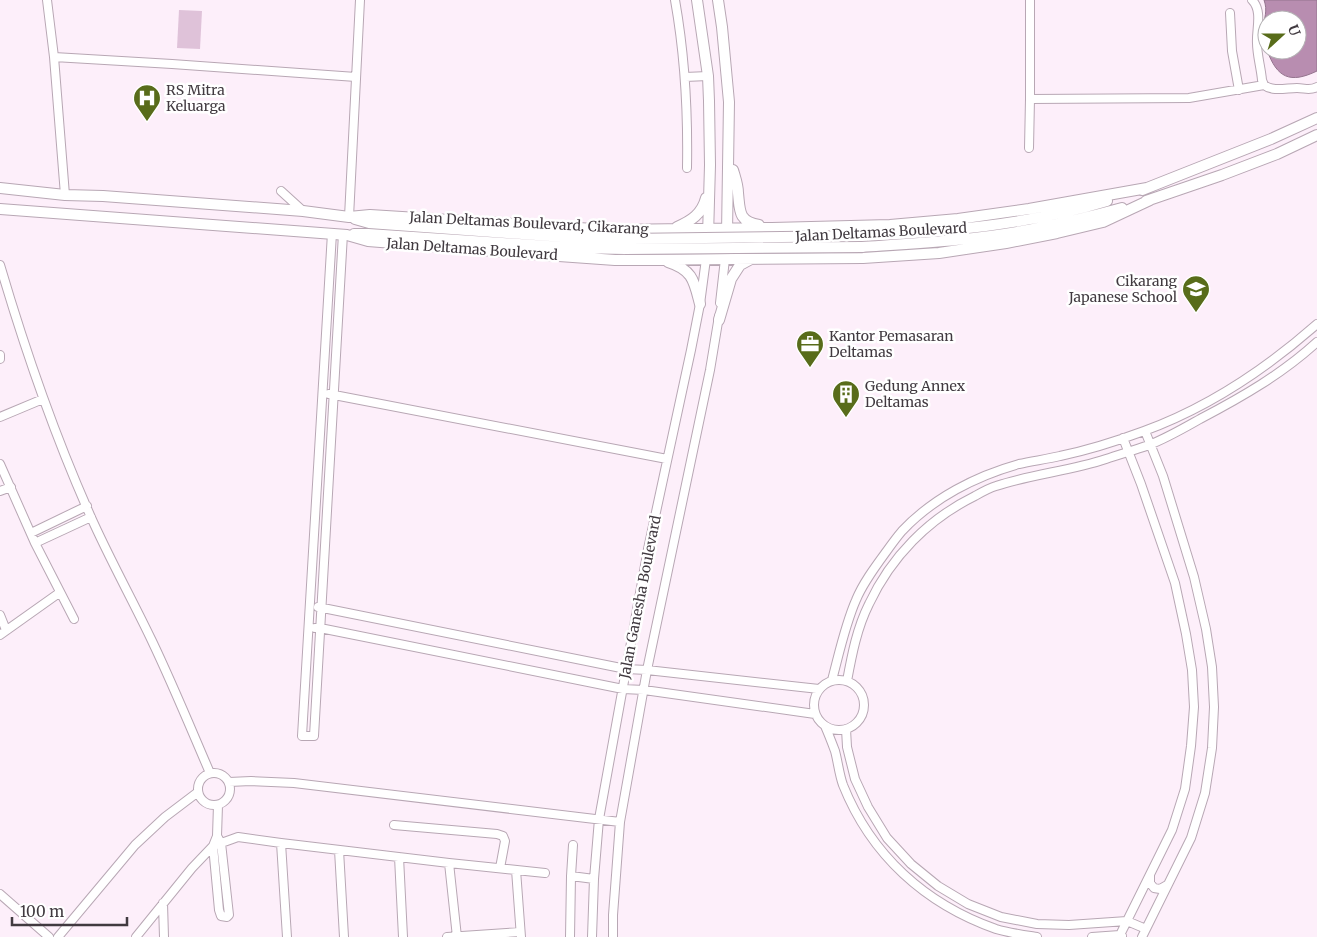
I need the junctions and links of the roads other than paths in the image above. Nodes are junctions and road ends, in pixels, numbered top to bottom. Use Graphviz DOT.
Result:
graph roads {
  1 [pos="48,0"];
  2 [pos="360,0"];
  3 [pos="675,0"];
  4 [pos="697,0"];
  5 [pos="718,0"];
  6 [pos="1030,0"];
  7 [pos="1252,0"];
  8 [pos="1230,13"];
  9 [pos="54,57"];
  10 [pos="708,76"];
  11 [pos="356,77"];
  12 [pos="685,77"];
  13 [pos="1264,85"];
  14 [pos="1317,87"];
  15 [pos="1239,90"];
  16 [pos="1030,99"];
  17 [pos="1317,118"];
  18 [pos="1317,135"];
  19 [pos="1030,148"];
  20 [pos="729,157"];
  21 [pos="687,168"];
  22 [pos="0,188"];
  23 [pos="1147,188"];
  24 [pos="708,190"];
  25 [pos="281,191"];
  26 [pos="65,195"];
  27 [pos="1150,200"];
  28 [pos="0,208"];
  29 [pos="303,211"];
  30 [pos="349,217"];
  31 [pos="772,228"];
  32 [pos="671,229"];
  33 [pos="708,229"];
  34 [pos="728,229"];
  35 [pos="332,233"];
  36 [pos="345,234"];
  37 [pos="862,242"];
  38 [pos="625,244"];
  39 [pos="706,259"];
  40 [pos="725,259"];
  41 [pos="752,259"];
  42 [pos="658,260"];
  43 [pos="0,265"];
  44 [pos="700,304"];
  45 [pos="719,320"];
  46 [pos="1317,324"];
  47 [pos="1317,342"];
  48 [pos="322,394"];
  49 [pos="334,394"];
  50 [pos="43,399"];
  51 [pos="0,417"];
  52 [pos="1145,430"];
  53 [pos="1123,438"];
  54 [pos="1151,444"];
  55 [pos="1128,452"];
  56 [pos="667,459"];
  57 [pos="0,464"];
  58 [pos="11,487"];
  59 [pos="0,491"];
  60 [pos="87,506"];
  61 [pos="91,517"];
  62 [pos="31,533"];
  63 [pos="35,543"];
  64 [pos="60,592"];
  65 [pos="310,607"];
  66 [pos="321,607"];
  67 [pos="0,615"];
  68 [pos="74,619"];
  69 [pos="320,628"];
  70 [pos="308,629"];
  71 [pos="3,632"];
  72 [pos="626,669"];
  73 [pos="647,670"];
  74 [pos="832,680"];
  75 [pos="847,680"];
  76 [pos="623,689"];
  77 [pos="819,689"];
  78 [pos="644,690"];
  79 [pos="815,714"];
  80 [pos="825,726"];
  81 [pos="846,729"];
  82 [pos="210,774"];
  83 [pos="229,782"];
  84 [pos="198,792"];
  85 [pos="218,805"];
  86 [pos="599,819"];
  87 [pos="620,822"];
  88 [pos="394,825"];
  89 [pos="217,842"];
  90 [pos="281,843"];
  91 [pos="573,846"];
  92 [pos="339,850"];
  93 [pos="399,857"];
  94 [pos="449,863"];
  95 [pos="500,868"];
  96 [pos="516,870"];
  97 [pos="545,873"];
  98 [pos="1150,874"];
  99 [pos="571,876"];
  100 [pos="594,879"];
  101 [pos="1168,884"];
  102 [pos="0,894"];
  103 [pos="163,903"];
  104 [pos="1127,921"];
  105 [pos="1089,924"];
  106 [pos="1144,933"];
  107 [pos="520,934"];
  108 [pos="457,936"];
  109 [pos="1121,936"];
  110 [pos="49,937"];
  111 [pos="58,937"];
  112 [pos="136,937"];
  113 [pos="164,937"];
  114 [pos="287,937"];
  115 [pos="344,937"];
  116 [pos="403,937"];
  117 [pos="447,937"];
  118 [pos="570,937"];
  119 [pos="592,937"];
  120 [pos="613,937"];
  121 [pos="1037,937"];
  122 [pos="1091,937"];
  1 -- 9 [label="street"];
  2 -- 11 [label="street"];
  3 -- 12 [label="street"];
  4 -- 10 [label="main road"];
  5 -- 20 [label="main road"];
  6 -- 16 [label="street"];
  7 -- 13 [label="street"];
  8 -- 15 [label="street"];
  9 -- 11 [label="street"];
  9 -- 26 [label="street"];
  10 -- 12 [label="street"];
  10 -- 24 [label="main road"];
  11 -- 30 [label="street"];
  12 -- 21 [label="street"];
  13 -- 14 [label="street"];
  13 -- 15 [label="street"];
  15 -- 16 [label="street"];
  16 -- 19 [label="street"];
  17 -- 23 [label="main road, Jalan Deltamas Boulevard"];
  18 -- 27 [label="main road, Jalan Deltamas Boulevard"];
  20 -- 31 [label="main road"];
  20 -- 34 [label="main road"];
  22 -- 26 [label="main road, Jalan Deltamas Boulevard, Cikarang"];
  23 -- 31 [label="main road, Jalan Deltamas Boulevard, Cikarang"];
  23 -- 37 [label="main road, Jalan Deltamas Boulevard"];
  24 -- 32 [label="main road"];
  24 -- 33 [label="main road"];
  25 -- 29 [label="street"];
  26 -- 29 [label="main road, Jalan Deltamas Boulevard, Cikarang"];
  27 -- 37 [label="main road, Jalan Deltamas Boulevard"];
  27 -- 41 [label="main road"];
  28 -- 35 [label="main road, Jalan Deltamas Boulevard"];
  29 -- 30 [label="main road, Jalan Deltamas Boulevard, Cikarang"];
  30 -- 32 [label="main road, Jalan Deltamas Boulevard, Cikarang"];
  30 -- 38 [label="main road, Jalan Deltamas Boulevard"];
  31 -- 34 [label="main road, Jalan Deltamas Boulevard, Cikarang"];
  32 -- 33 [label="main road, Jalan Deltamas Boulevard, Cikarang"];
  33 -- 34 [label="main road, Jalan Deltamas Boulevard, Cikarang"];
  33 -- 39 [label="main road"];
  34 -- 40 [label="main road"];
  35 -- 36 [label="main road, Jalan Deltamas Boulevard"];
  35 -- 48 [label="street"];
  36 -- 38 [label="main road, Jalan Deltamas Boulevard"];
  36 -- 42 [label="main road, Jalan Deltamas Boulevard"];
  36 -- 49 [label="street"];
  37 -- 38 [label="main road, Jalan Deltamas Boulevard, bridge"];
  39 -- 40 [label="main road"];
  39 -- 42 [label="main road, Jalan Deltamas Boulevard"];
  39 -- 44 [label="street, Jalan Ganesha Boulevard"];
  40 -- 41 [label="main road"];
  40 -- 45 [label="street, Jalan Ganesha Boulevard"];
  41 -- 45 [label="main road"];
  42 -- 44 [label="main road"];
  43 -- 50 [label="street"];
  44 -- 56 [label="street, Jalan Ganesha Boulevard"];
  45 -- 73 [label="street, Jalan Ganesha Boulevard"];
  46 -- 52 [label="street"];
  47 -- 54 [label="street"];
  48 -- 49 [label="street"];
  48 -- 65 [label="street"];
  49 -- 56 [label="street"];
  49 -- 66 [label="street"];
  50 -- 51 [label="street"];
  50 -- 60 [label="street"];
  52 -- 53 [label="street"];
  52 -- 54 [label="street"];
  53 -- 55 [label="street"];
  53 -- 74 [label="street"];
  54 -- 55 [label="street"];
  54 -- 101 [label="street"];
  55 -- 75 [label="street"];
  55 -- 98 [label="street"];
  56 -- 72 [label="street, Jalan Ganesha Boulevard"];
  57 -- 58 [label="street"];
  58 -- 59 [label="street"];
  58 -- 62 [label="street"];
  60 -- 61 [label="street"];
  60 -- 62 [label="street"];
  61 -- 63 [label="street"];
  61 -- 82 [label="street"];
  62 -- 63 [label="street"];
  63 -- 64 [label="street"];
  64 -- 68 [label="street"];
  64 -- 71 [label="street"];
  65 -- 66 [label="street"];
  65 -- 70 [label="street"];
  66 -- 69 [label="street"];
  66 -- 72 [label="street"];
  67 -- 71 [label="street"];
  69 -- 70 [label="street"];
  69 -- 70 [label="street"];
  69 -- 76 [label="street"];
  72 -- 73 [label="street"];
  72 -- 76 [label="street, Jalan Ganesha Boulevard"];
  73 -- 77 [label="street"];
  73 -- 78 [label="street, Jalan Ganesha Boulevard"];
  74 -- 75 [label="street"];
  74 -- 77 [label="street"];
  75 -- 81 [label="street"];
  76 -- 78 [label="street"];
  76 -- 86 [label="street, Jalan Ganesha Boulevard"];
  77 -- 79 [label="street"];
  78 -- 79 [label="street"];
  78 -- 87 [label="street, Jalan Ganesha Boulevard"];
  79 -- 80 [label="street"];
  80 -- 81 [label="street"];
  80 -- 121 [label="street"];
  81 -- 105 [label="street"];
  82 -- 83 [label="street"];
  82 -- 84 [label="street"];
  83 -- 85 [label="street"];
  83 -- 86 [label="street"];
  84 -- 85 [label="street"];
  84 -- 111 [label="street"];
  85 -- 89 [label="street"];
  86 -- 87 [label="street"];
  86 -- 100 [label="street, Jalan Ganesha Boulevard"];
  87 -- 120 [label="street, Jalan Ganesha Boulevard"];
  88 -- 95 [label="street"];
  89 -- 89 [label="street"];
  89 -- 90 [label="street"];
  89 -- 103 [label="street"];
  90 -- 92 [label="street"];
  90 -- 114 [label="street"];
  91 -- 99 [label="street"];
  92 -- 93 [label="street"];
  92 -- 115 [label="street"];
  93 -- 94 [label="street"];
  93 -- 116 [label="street"];
  94 -- 95 [label="street"];
  94 -- 108 [label="street"];
  95 -- 96 [label="street"];
  96 -- 97 [label="street"];
  96 -- 107 [label="street"];
  98 -- 101 [label="street"];
  98 -- 104 [label="street"];
  99 -- 100 [label="street"];
  99 -- 118 [label="street"];
  100 -- 119 [label="street, Jalan Ganesha Boulevard"];
  101 -- 106 [label="street"];
  102 -- 110 [label="street"];
  103 -- 112 [label="street"];
  103 -- 113 [label="street"];
  104 -- 105 [label="street"];
  104 -- 106 [label="street"];
  104 -- 109 [label="street"];
  105 -- 122 [label="street"];
  107 -- 108 [label="street"];
  108 -- 117 [label="street"];
  109 -- 122 [label="street"];
}
